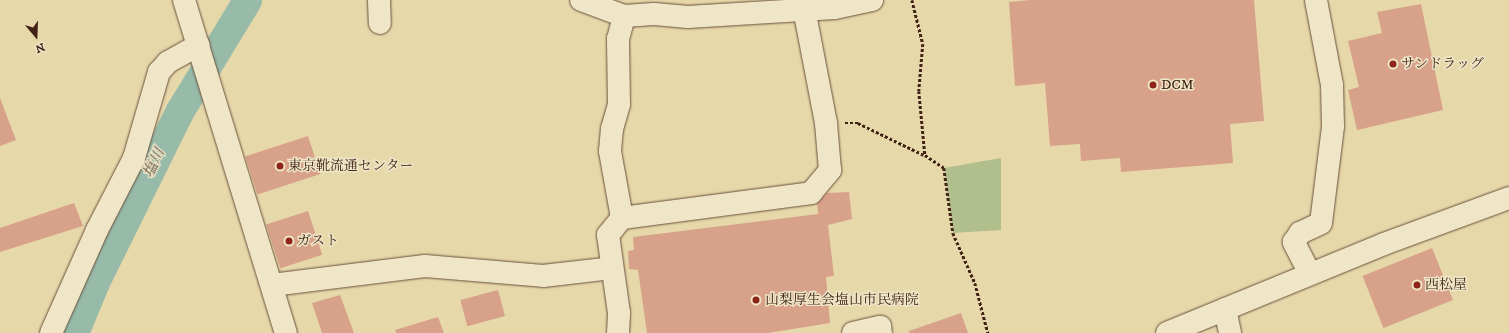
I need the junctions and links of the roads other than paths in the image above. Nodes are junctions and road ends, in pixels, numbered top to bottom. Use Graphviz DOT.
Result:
graph roads {
  1 [pos="184,0"];
  2 [pos="379,0"];
  3 [pos="581,0"];
  4 [pos="872,0"];
  5 [pos="1316,0"];
  6 [pos="767,6"];
  7 [pos="804,9"];
  8 [pos="624,16"];
  9 [pos="380,23"];
  10 [pos="198,45"];
  11 [pos="1509,198"];
  12 [pos="622,218"];
  13 [pos="612,268"];
  14 [pos="1310,274"];
  15 [pos="272,285"];
  16 [pos="1225,309"];
  17 [pos="52,333"];
  18 [pos="286,333"];
  19 [pos="618,333"];
  20 [pos="853,333"];
  21 [pos="881,333"];
  22 [pos="1167,333"];
  23 [pos="1230,333"];
  1 -- 10 [label="street"];
  2 -- 9 [label="street"];
  3 -- 8 [label="street"];
  4 -- 7 [label="street"];
  5 -- 14 [label="street"];
  6 -- 7 [label="street"];
  6 -- 8 [label="street"];
  7 -- 12 [label="street"];
  8 -- 12 [label="street"];
  10 -- 15 [label="street"];
  10 -- 17 [label="street"];
  11 -- 14 [label="street"];
  12 -- 13 [label="street"];
  13 -- 15 [label="street"];
  13 -- 19 [label="street"];
  14 -- 16 [label="street"];
  15 -- 18 [label="street"];
  16 -- 22 [label="street"];
  16 -- 23 [label="street"];
  20 -- 21 [label="street"];
}
